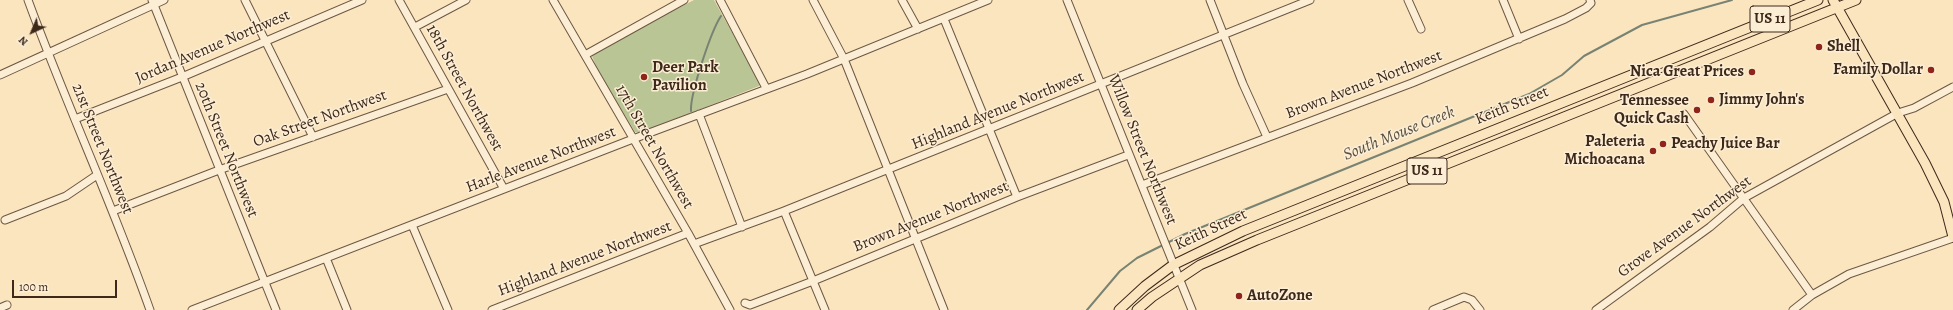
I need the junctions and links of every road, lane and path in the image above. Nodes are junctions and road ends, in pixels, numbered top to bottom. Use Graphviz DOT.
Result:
graph roads {
  1 [pos="28,0"];
  2 [pos="164,0"];
  3 [pos="245,0"];
  4 [pos="362,0"];
  5 [pos="400,0"];
  6 [pos="466,0"];
  7 [pos="553,0"];
  8 [pos="684,0"];
  9 [pos="720,0"];
  10 [pos="814,0"];
  11 [pos="902,0"];
  12 [pos="988,0"];
  13 [pos="1067,0"];
  14 [pos="1210,0"];
  15 [pos="1308,0"];
  16 [pos="1408,0"];
  17 [pos="1503,0"];
  18 [pos="1804,0"];
  19 [pos="1818,0"];
  20 [pos="1856,0"];
  21 [pos="1591,1"];
  22 [pos="153,2"];
  23 [pos="1835,3"];
  24 [pos="1797,9"];
  25 [pos="944,18"];
  26 [pos="415,27"];
  27 [pos="918,29"];
  28 [pos="1421,29"];
  29 [pos="1224,35"];
  30 [pos="1519,39"];
  31 [pos="266,41"];
  32 [pos="47,53"];
  33 [pos="585,55"];
  34 [pos="844,59"];
  35 [pos="1634,74"];
  36 [pos="0,75"];
  37 [pos="182,77"];
  38 [pos="1100,85"];
  39 [pos="1639,86"];
  40 [pos="1953,87"];
  41 [pos="766,88"];
  42 [pos="448,89"];
  43 [pos="1898,113"];
  44 [pos="698,114"];
  45 [pos="1684,114"];
  46 [pos="75,119"];
  47 [pos="989,130"];
  48 [pos="313,137"];
  49 [pos="1267,137"];
  50 [pos="633,139"];
  51 [pos="1128,155"];
  52 [pos="1404,165"];
  53 [pos="889,169"];
  54 [pos="219,170"];
  55 [pos="97,175"];
  56 [pos="1409,178"];
  57 [pos="1142,186"];
  58 [pos="504,189"];
  59 [pos="1016,197"];
  60 [pos="1744,198"];
  61 [pos="113,211"];
  62 [pos="784,211"];
  63 [pos="5,220"];
  64 [pos="412,225"];
  65 [pos="742,227"];
  66 [pos="688,233"];
  67 [pos="916,237"];
  68 [pos="1953,238"];
  69 [pos="694,244"];
  70 [pos="326,258"];
  71 [pos="1173,265"];
  72 [pos="1179,279"];
  73 [pos="813,281"];
  74 [pos="264,282"];
  75 [pos="1812,295"];
  76 [pos="746,303"];
  77 [pos="150,310"];
  78 [pos="192,310"];
  79 [pos="276,310"];
  80 [pos="347,310"];
  81 [pos="448,310"];
  82 [pos="492,310"];
  83 [pos="730,310"];
  84 [pos="825,310"];
  85 [pos="944,310"];
  86 [pos="1119,310"];
  87 [pos="1137,310"];
  88 [pos="1192,310"];
  89 [pos="1433,310"];
  90 [pos="1480,310"];
  91 [pos="1596,310"];
  92 [pos="1793,310"];
  1 -- 32 [label="street, 21st Street Northwest"];
  2 -- 22 [label="street"];
  3 -- 31 [label="street"];
  4 -- 31 [label="street, Jordan Avenue Northwest"];
  5 -- 26 [label="street, 18th Street Northwest"];
  6 -- 26 [label="street"];
  7 -- 33 [label="street, 17th Street Northwest"];
  8 -- 33 [label="street"];
  9 -- 41 [label="street"];
  10 -- 34 [label="street"];
  11 -- 27 [label="street"];
  12 -- 25 [label="street, Harle Avenue Northwest"];
  13 -- 38 [label="street, Willow Street Northwest"];
  14 -- 29 [label="street"];
  15 -- 29 [label="street, Highland Avenue Northwest"];
  16 -- 28 [label="street"];
  17 -- 30 [label="street"];
  18 -- 24 [label="main road"];
  19 -- 24 [label="main road, Keith Street / US 11"];
  20 -- 23 [label="main road, US 11"];
  21 -- 30 [label="street, Brown Avenue Northwest"];
  22 -- 32 [label="street"];
  22 -- 37 [label="street, 20th Street Northwest"];
  23 -- 39 [label="main road, Keith Street / US 11"];
  23 -- 43 [label="main road"];
  24 -- 35 [label="main road, Keith Street / US 11"];
  25 -- 27 [label="street, Harle Avenue Northwest"];
  25 -- 47 [label="street"];
  26 -- 42 [label="street, 18th Street Northwest"];
  27 -- 34 [label="street, Harle Avenue Northwest"];
  29 -- 38 [label="street, Highland Avenue Northwest"];
  29 -- 49 [label="street"];
  30 -- 49 [label="street, Brown Avenue Northwest"];
  31 -- 37 [label="street, Jordan Avenue Northwest"];
  31 -- 48 [label="street"];
  32 -- 36 [label="street"];
  32 -- 46 [label="street, 21st Street Northwest"];
  33 -- 50 [label="street, 17th Street Northwest"];
  34 -- 41 [label="street, Harle Avenue Northwest"];
  34 -- 53 [label="street"];
  35 -- 39 [label="main road"];
  35 -- 52 [label="main road, Keith Street / US 11"];
  37 -- 46 [label="street, Jordan Avenue Northwest"];
  37 -- 54 [label="street, 20th Street Northwest"];
  38 -- 47 [label="street, Highland Avenue Northwest"];
  38 -- 51 [label="street, Willow Street Northwest"];
  39 -- 56 [label="main road, Keith Street / US 11"];
  40 -- 43 [label="street, Grove Avenue Northwest"];
  41 -- 44 [label="street, Harle Avenue Northwest"];
  42 -- 48 [label="street, Oak Street Northwest"];
  42 -- 58 [label="street, 18th Street Northwest"];
  43 -- 60 [label="street, Grove Avenue Northwest"];
  43 -- 68 [label="main road"];
  44 -- 50 [label="street, Harle Avenue Northwest"];
  44 -- 65 [label="street"];
  45 -- 60 [label="street"];
  46 -- 55 [label="street, 21st Street Northwest"];
  47 -- 53 [label="street, Highland Avenue Northwest"];
  47 -- 59 [label="street"];
  48 -- 54 [label="street, Oak Street Northwest"];
  49 -- 57 [label="street, Brown Avenue Northwest"];
  50 -- 58 [label="street, Harle Avenue Northwest"];
  50 -- 66 [label="street, 17th Street Northwest"];
  51 -- 57 [label="street, Willow Street Northwest"];
  51 -- 59 [label="street, Brown Avenue Northwest"];
  52 -- 56 [label="main road"];
  52 -- 71 [label="main road, Keith Street / US 11"];
  53 -- 62 [label="street, Highland Avenue Northwest"];
  53 -- 67 [label="street"];
  54 -- 61 [label="street, Oak Street Northwest"];
  54 -- 74 [label="street, 20th Street Northwest"];
  55 -- 61 [label="street, 21st Street Northwest"];
  55 -- 63 [label="street"];
  56 -- 72 [label="main road, Keith Street / US 11"];
  57 -- 71 [label="street, Willow Street Northwest"];
  58 -- 64 [label="street, Harle Avenue Northwest"];
  59 -- 67 [label="street, Brown Avenue Northwest"];
  60 -- 75 [label="street"];
  60 -- 91 [label="street, Grove Avenue Northwest"];
  61 -- 77 [label="street, 21st Street Northwest"];
  62 -- 65 [label="street, Highland Avenue Northwest"];
  62 -- 73 [label="street"];
  64 -- 70 [label="street, Harle Avenue Northwest"];
  64 -- 81 [label="street"];
  65 -- 69 [label="street, Highland Avenue Northwest"];
  66 -- 69 [label="street, 17th Street Northwest"];
  66 -- 82 [label="street, Highland Avenue Northwest"];
  67 -- 73 [label="street, Brown Avenue Northwest"];
  67 -- 85 [label="street"];
  68 -- 75 [label="street"];
  69 -- 83 [label="street, 17th Street Northwest"];
  70 -- 74 [label="street, Harle Avenue Northwest"];
  70 -- 80 [label="street"];
  71 -- 72 [label="street, Willow Street Northwest"];
  71 -- 86 [label="main road, Keith Street / US 11"];
  72 -- 87 [label="main road, Keith Street / US 11"];
  72 -- 88 [label="street, Willow Street Northwest"];
  73 -- 76 [label="street, Brown Avenue Northwest"];
  73 -- 84 [label="street"];
  74 -- 78 [label="street, Harle Avenue Northwest"];
  74 -- 79 [label="street, 20th Street Northwest"];
  75 -- 92 [label="street"];
  89 -- 90 [label="street"];
}
